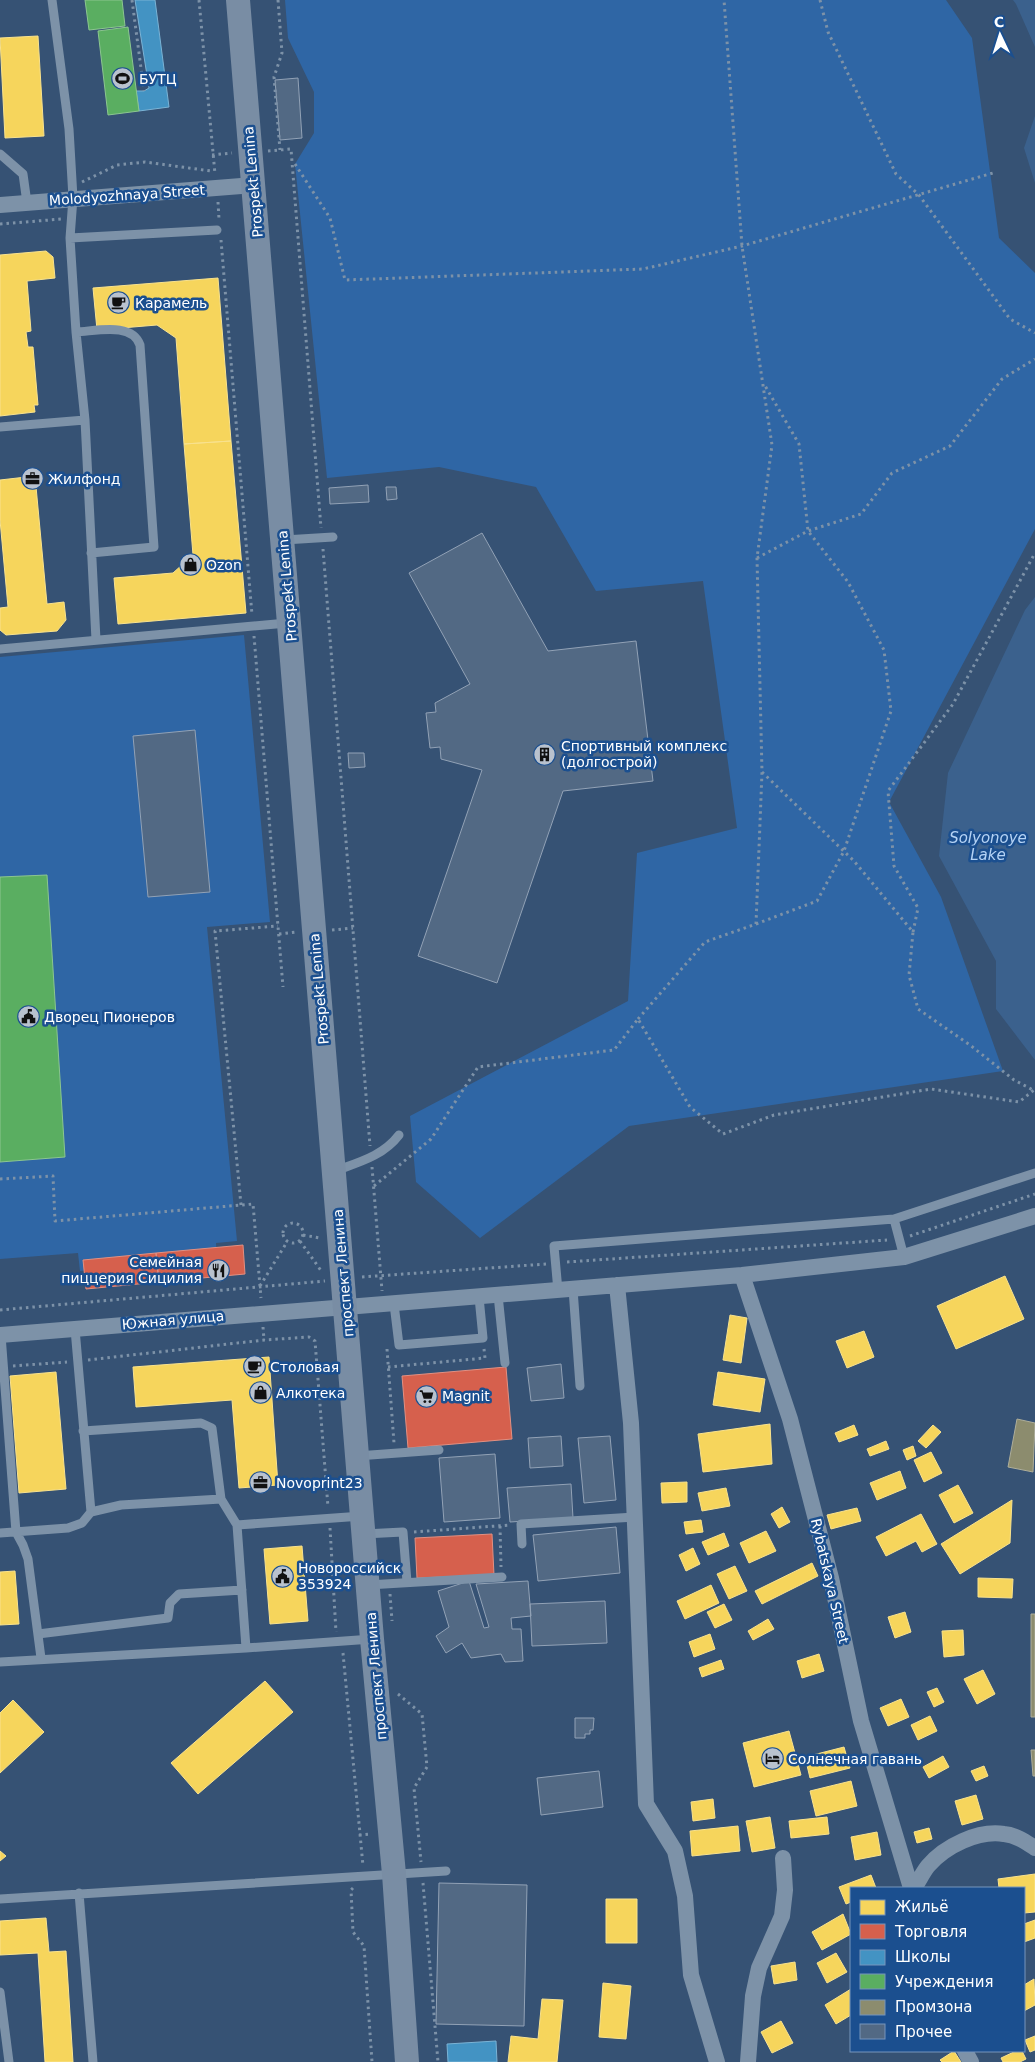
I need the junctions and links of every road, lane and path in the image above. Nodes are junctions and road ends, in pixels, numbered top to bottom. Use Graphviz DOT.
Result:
graph roads {
  1 [pos="52,0"];
  2 [pos="132,0"];
  3 [pos="199,0"];
  4 [pos="238,0"];
  5 [pos="278,0"];
  6 [pos="724,0"];
  7 [pos="820,0"];
  8 [pos="144,91"];
  9 [pos="0,154"];
  10 [pos="295,164"];
  11 [pos="993,173"];
  12 [pos="215,180"];
  13 [pos="254,185"];
  14 [pos="72,193"];
  15 [pos="919,195"];
  16 [pos="208,202"];
  17 [pos="26,203"];
  18 [pos="0,205"];
  19 [pos="70,218"];
  20 [pos="0,224"];
  21 [pos="219,227"];
  22 [pos="70,238"];
  23 [pos="742,246"];
  24 [pos="76,332"];
  25 [pos="1035,333"];
  26 [pos="1035,359"];
  27 [pos="762,381"];
  28 [pos="85,420"];
  29 [pos="0,427"];
  30 [pos="808,531"];
  31 [pos="333,537"];
  32 [pos="322,538"];
  33 [pos="283,540"];
  34 [pos="91,553"];
  35 [pos="1035,553"];
  36 [pos="757,558"];
  37 [pos="290,623"];
  38 [pos="253,626"];
  39 [pos="96,640"];
  40 [pos="0,649"];
  41 [pos="762,772"];
  42 [pos="844,851"];
  43 [pos="756,924"];
  44 [pos="278,926"];
  45 [pos="913,932"];
  46 [pos="283,987"];
  47 [pos="638,1019"];
  48 [pos="1034,1091"];
  49 [pos="398,1135"];
  50 [pos="371,1158"];
  51 [pos="334,1171"];
  52 [pos="1035,1173"];
  53 [pos="0,1179"];
  54 [pos="374,1186"];
  55 [pos="1035,1194"];
  56 [pos="241,1205"];
  57 [pos="1035,1216"];
  58 [pos="894,1219"];
  59 [pos="303,1235"];
  60 [pos="323,1238"];
  61 [pos="899,1240"];
  62 [pos="300,1241"];
  63 [pos="287,1242"];
  64 [pos="904,1257"];
  65 [pos="556,1263"];
  66 [pos="742,1275"];
  67 [pos="381,1276"];
  68 [pos="362,1278"];
  69 [pos="617,1285"];
  70 [pos="260,1286"];
  71 [pos="565,1290"];
  72 [pos="498,1295"];
  73 [pos="479,1297"];
  74 [pos="394,1304"];
  75 [pos="346,1308"];
  76 [pos="0,1310"];
  77 [pos="75,1329"];
  78 [pos="0,1335"];
  79 [pos="485,1358"];
  80 [pos="78,1361"];
  81 [pos="505,1363"];
  82 [pos="3,1367"];
  83 [pos="580,1386"];
  84 [pos="83,1431"];
  85 [pos="5,1439"];
  86 [pos="403,1442"];
  87 [pos="439,1450"];
  88 [pos="357,1456"];
  89 [pos="221,1499"];
  90 [pos="91,1512"];
  91 [pos="635,1517"];
  92 [pos="329,1518"];
  93 [pos="521,1524"];
  94 [pos="237,1525"];
  95 [pos="363,1525"];
  96 [pos="500,1526"];
  97 [pos="330,1531"];
  98 [pos="16,1532"];
  99 [pos="403,1532"];
  100 [pos="0,1533"];
  101 [pos="522,1544"];
  102 [pos="502,1577"];
  103 [pos="407,1582"];
  104 [pos="378,1584"];
  105 [pos="242,1590"];
  106 [pos="38,1634"];
  107 [pos="382,1634"];
  108 [pos="339,1642"];
  109 [pos="246,1648"];
  110 [pos="41,1658"];
  111 [pos="0,1662"];
  112 [pos="397,1686"];
  113 [pos="1035,1848"];
  114 [pos="783,1858"];
  115 [pos="446,1871"];
  116 [pos="422,1872"];
  117 [pos="394,1874"];
  118 [pos="364,1876"];
  119 [pos="912,1887"];
  120 [pos="913,1887"];
  121 [pos="79,1893"];
  122 [pos="0,1899"];
  123 [pos="0,1992"];
  124 [pos="9,2062"];
  125 [pos="93,2062"];
  126 [pos="372,2062"];
  127 [pos="407,2062"];
  128 [pos="438,2062"];
  129 [pos="717,2062"];
  130 [pos="748,2062"];
  1 -- 14 [label="lane"];
  2 -- 8 [label="path"];
  3 -- 12 [label="path"];
  4 -- 13 [label="street, Prospekt Lenina"];
  5 -- 32 [label="path"];
  6 -- 23 [label="path"];
  7 -- 15 [label="path"];
  9 -- 17 [label="lane"];
  10 -- 23 [label="path"];
  11 -- 15 [label="path"];
  12 -- 13 [label="street, Molodyozhnaya Street"];
  12 -- 14 [label="street, Molodyozhnaya Street"];
  12 -- 14 [label="path"];
  13 -- 33 [label="street, Prospekt Lenina"];
  14 -- 17 [label="street, Molodyozhnaya Street"];
  14 -- 19 [label="lane"];
  15 -- 23 [label="path"];
  15 -- 25 [label="path"];
  16 -- 21 [label="path"];
  17 -- 18 [label="street, Molodyozhnaya Street"];
  19 -- 20 [label="path"];
  19 -- 22 [label="lane"];
  21 -- 22 [label="lane"];
  21 -- 38 [label="path"];
  22 -- 24 [label="lane"];
  23 -- 27 [label="path"];
  24 -- 28 [label="lane"];
  24 -- 34 [label="lane"];
  26 -- 30 [label="path"];
  27 -- 30 [label="path"];
  27 -- 36 [label="path"];
  28 -- 29 [label="lane"];
  28 -- 34 [label="lane"];
  30 -- 36 [label="path"];
  30 -- 42 [label="path"];
  31 -- 32 [label="lane"];
  32 -- 33 [label="lane"];
  32 -- 50 [label="path"];
  33 -- 37 [label="street, Prospekt Lenina"];
  34 -- 39 [label="lane"];
  35 -- 45 [label="path"];
  36 -- 41 [label="path"];
  37 -- 38 [label="lane"];
  37 -- 51 [label="street, Prospekt Lenina"];
  38 -- 39 [label="lane"];
  38 -- 44 [label="path"];
  39 -- 40 [label="lane"];
  41 -- 42 [label="path"];
  41 -- 43 [label="path"];
  42 -- 43 [label="path"];
  42 -- 45 [label="path"];
  43 -- 47 [label="path"];
  44 -- 46 [label="path"];
  44 -- 56 [label="path"];
  45 -- 48 [label="path"];
  47 -- 48 [label="path"];
  47 -- 54 [label="path"];
  49 -- 50 [label="lane"];
  50 -- 51 [label="lane"];
  50 -- 54 [label="path"];
  51 -- 75 [label="street, проспект Ленина"];
  52 -- 58 [label="lane"];
  53 -- 56 [label="path"];
  54 -- 67 [label="path"];
  55 -- 61 [label="path"];
  56 -- 70 [label="path"];
  57 -- 64 [label="street, Южная улица"];
  58 -- 61 [label="lane"];
  58 -- 65 [label="lane"];
  59 -- 60 [label="path"];
  59 -- 62 [label="path"];
  59 -- 63 [label="path"];
  61 -- 64 [label="lane"];
  61 -- 65 [label="path"];
  62 -- 63 [label="path"];
  62 -- 70 [label="path"];
  63 -- 70 [label="path"];
  64 -- 66 [label="street, Южная улица"];
  65 -- 67 [label="path"];
  65 -- 71 [label="lane"];
  66 -- 69 [label="street, Южная улица"];
  66 -- 119 [label="street, Rybatskaya Street"];
  67 -- 68 [label="path"];
  69 -- 71 [label="street, Южная улица"];
  69 -- 91 [label="street"];
  70 -- 76 [label="path"];
  71 -- 72 [label="street, Южная улица"];
  71 -- 83 [label="lane"];
  72 -- 73 [label="street, Южная улица"];
  72 -- 81 [label="lane"];
  73 -- 74 [label="street, Южная улица"];
  73 -- 74 [label="lane"];
  74 -- 75 [label="street, Южная улица"];
  75 -- 77 [label="street, Южная улица"];
  75 -- 88 [label="street, проспект Ленина"];
  77 -- 78 [label="street, Южная улица"];
  77 -- 80 [label="lane"];
  78 -- 82 [label="lane"];
  79 -- 86 [label="path"];
  80 -- 82 [label="path"];
  80 -- 84 [label="lane"];
  80 -- 92 [label="path"];
  82 -- 85 [label="lane"];
  84 -- 89 [label="lane"];
  84 -- 90 [label="lane"];
  85 -- 98 [label="lane"];
  87 -- 88 [label="lane"];
  88 -- 95 [label="street, проспект Ленина"];
  89 -- 90 [label="lane"];
  89 -- 94 [label="lane"];
  90 -- 98 [label="lane"];
  91 -- 93 [label="lane"];
  91 -- 129 [label="street"];
  92 -- 94 [label="lane"];
  92 -- 95 [label="lane"];
  93 -- 96 [label="path"];
  93 -- 101 [label="lane"];
  94 -- 105 [label="lane"];
  95 -- 99 [label="lane"];
  95 -- 104 [label="street, проспект Ленина"];
  96 -- 99 [label="path"];
  96 -- 102 [label="path"];
  97 -- 108 [label="path"];
  98 -- 100 [label="lane"];
  98 -- 106 [label="lane"];
  99 -- 103 [label="lane"];
  102 -- 103 [label="lane"];
  103 -- 104 [label="lane"];
  104 -- 107 [label="street, проспект Ленина"];
  104 -- 107 [label="path"];
  105 -- 106 [label="lane"];
  105 -- 109 [label="lane"];
  106 -- 110 [label="lane"];
  107 -- 108 [label="lane"];
  107 -- 117 [label="street, проспект Ленина"];
  108 -- 109 [label="lane"];
  108 -- 118 [label="path"];
  109 -- 110 [label="lane"];
  110 -- 111 [label="lane"];
  112 -- 116 [label="path"];
  113 -- 120 [label="street, Rybatskaya Street"];
  114 -- 130 [label="street"];
  115 -- 116 [label="lane"];
  116 -- 117 [label="lane"];
  116 -- 128 [label="path"];
  117 -- 118 [label="lane"];
  117 -- 127 [label="street, проспект Ленина"];
  118 -- 121 [label="lane"];
  118 -- 126 [label="path"];
  121 -- 122 [label="lane"];
  121 -- 125 [label="lane"];
  123 -- 124 [label="lane"];
}
